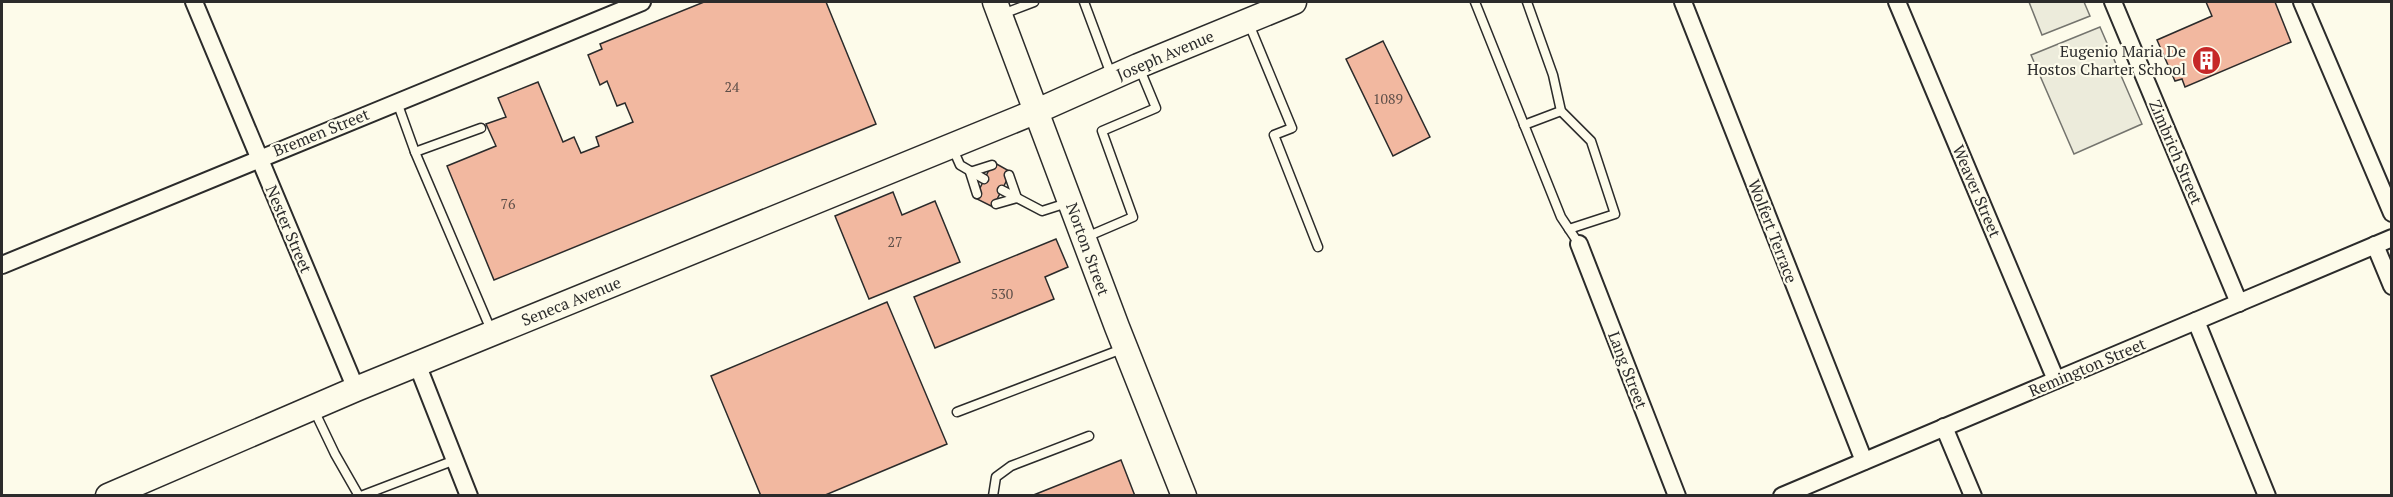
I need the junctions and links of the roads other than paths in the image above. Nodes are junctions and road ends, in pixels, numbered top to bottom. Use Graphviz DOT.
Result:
graph roads {
  1 [pos="194,2"];
  2 [pos="642,2"];
  3 [pos="1034,2"];
  4 [pos="1084,2"];
  5 [pos="1294,2"];
  6 [pos="1475,2"];
  7 [pos="1527,2"];
  8 [pos="1683,2"];
  9 [pos="1897,2"];
  10 [pos="2113,2"];
  11 [pos="2302,2"];
  12 [pos="997,8"];
  13 [pos="1248,20"];
  14 [pos="1138,66"];
  15 [pos="1113,77"];
  16 [pos="397,102"];
  17 [pos="1037,111"];
  18 [pos="1561,111"];
  19 [pos="1524,124"];
  20 [pos="481,128"];
  21 [pos="951,146"];
  22 [pos="415,152"];
  23 [pos="259,158"];
  24 [pos="992,165"];
  25 [pos="970,172"];
  26 [pos="1009,175"];
  27 [pos="984,179"];
  28 [pos="1002,190"];
  29 [pos="977,194"];
  30 [pos="1017,198"];
  31 [pos="1070,201"];
  32 [pos="996,204"];
  33 [pos="2391,213"];
  34 [pos="1569,230"];
  35 [pos="1084,238"];
  36 [pos="2391,238"];
  37 [pos="1579,244"];
  38 [pos="2375,245"];
  39 [pos="1318,247"];
  40 [pos="2,265"];
  41 [pos="2391,285"];
  42 [pos="2239,303"];
  43 [pos="2196,321"];
  44 [pos="493,333"];
  45 [pos="1125,348"];
  46 [pos="417,364"];
  47 [pos="2056,380"];
  48 [pos="356,389"];
  49 [pos="313,408"];
  50 [pos="957,412"];
  51 [pos="1944,427"];
  52 [pos="1089,436"];
  53 [pos="455,460"];
  54 [pos="1864,461"];
  55 [pos="108,495"];
  56 [pos="360,495"];
  57 [pos="469,495"];
  58 [pos="993,495"];
  59 [pos="1184,495"];
  60 [pos="1677,495"];
  61 [pos="1782,495"];
  62 [pos="1973,495"];
  63 [pos="2267,495"];
  1 -- 23 [label="street, Nester Street"];
  2 -- 16 [label="street, Bremen Street"];
  3 -- 12 [label="lane"];
  4 -- 15 [label="lane"];
  5 -- 13 [label="main road, Joseph Avenue"];
  6 -- 19 [label="lane"];
  7 -- 18 [label="lane"];
  8 -- 54 [label="street, Wolfert Terrace"];
  9 -- 47 [label="street, Weaver Street"];
  10 -- 42 [label="street, Zimbrich Street"];
  11 -- 33 [label="street"];
  12 -- 17 [label="main road, Norton Street"];
  13 -- 14 [label="main road, Joseph Avenue"];
  13 -- 39 [label="lane"];
  14 -- 15 [label="main road, Joseph Avenue"];
  14 -- 35 [label="lane"];
  15 -- 17 [label="main road, Joseph Avenue"];
  16 -- 22 [label="lane"];
  16 -- 23 [label="street, Bremen Street"];
  17 -- 21 [label="main road, Seneca Avenue"];
  17 -- 31 [label="main road, Norton Street"];
  18 -- 19 [label="lane"];
  18 -- 34 [label="lane"];
  19 -- 34 [label="lane"];
  20 -- 22 [label="lane"];
  21 -- 25 [label="lane"];
  21 -- 44 [label="main road, Seneca Avenue"];
  22 -- 44 [label="lane"];
  23 -- 40 [label="street, Bremen Street"];
  23 -- 48 [label="street, Nester Street"];
  24 -- 25 [label="lane"];
  25 -- 27 [label="lane"];
  25 -- 29 [label="lane"];
  26 -- 30 [label="lane"];
  28 -- 30 [label="lane"];
  30 -- 31 [label="lane"];
  30 -- 32 [label="lane"];
  31 -- 35 [label="main road, Norton Street"];
  34 -- 37 [label="lane"];
  35 -- 45 [label="main road, Norton Street"];
  36 -- 38 [label="street, Remington Street"];
  37 -- 60 [label="street, Lang Street"];
  38 -- 41 [label="street"];
  38 -- 42 [label="street, Remington Street"];
  42 -- 43 [label="street, Remington Street"];
  43 -- 47 [label="street, Remington Street"];
  43 -- 63 [label="street"];
  44 -- 46 [label="main road, Seneca Avenue"];
  45 -- 50 [label="lane"];
  45 -- 59 [label="main road, Norton Street"];
  46 -- 48 [label="main road, Seneca Avenue"];
  46 -- 53 [label="street"];
  47 -- 51 [label="street, Remington Street"];
  48 -- 49 [label="main road, Seneca Avenue"];
  49 -- 55 [label="main road, Seneca Avenue"];
  49 -- 56 [label="lane"];
  51 -- 54 [label="street, Remington Street"];
  51 -- 62 [label="street"];
  52 -- 58 [label="lane"];
  53 -- 56 [label="lane"];
  53 -- 57 [label="street"];
  54 -- 61 [label="street, Remington Street"];
}
